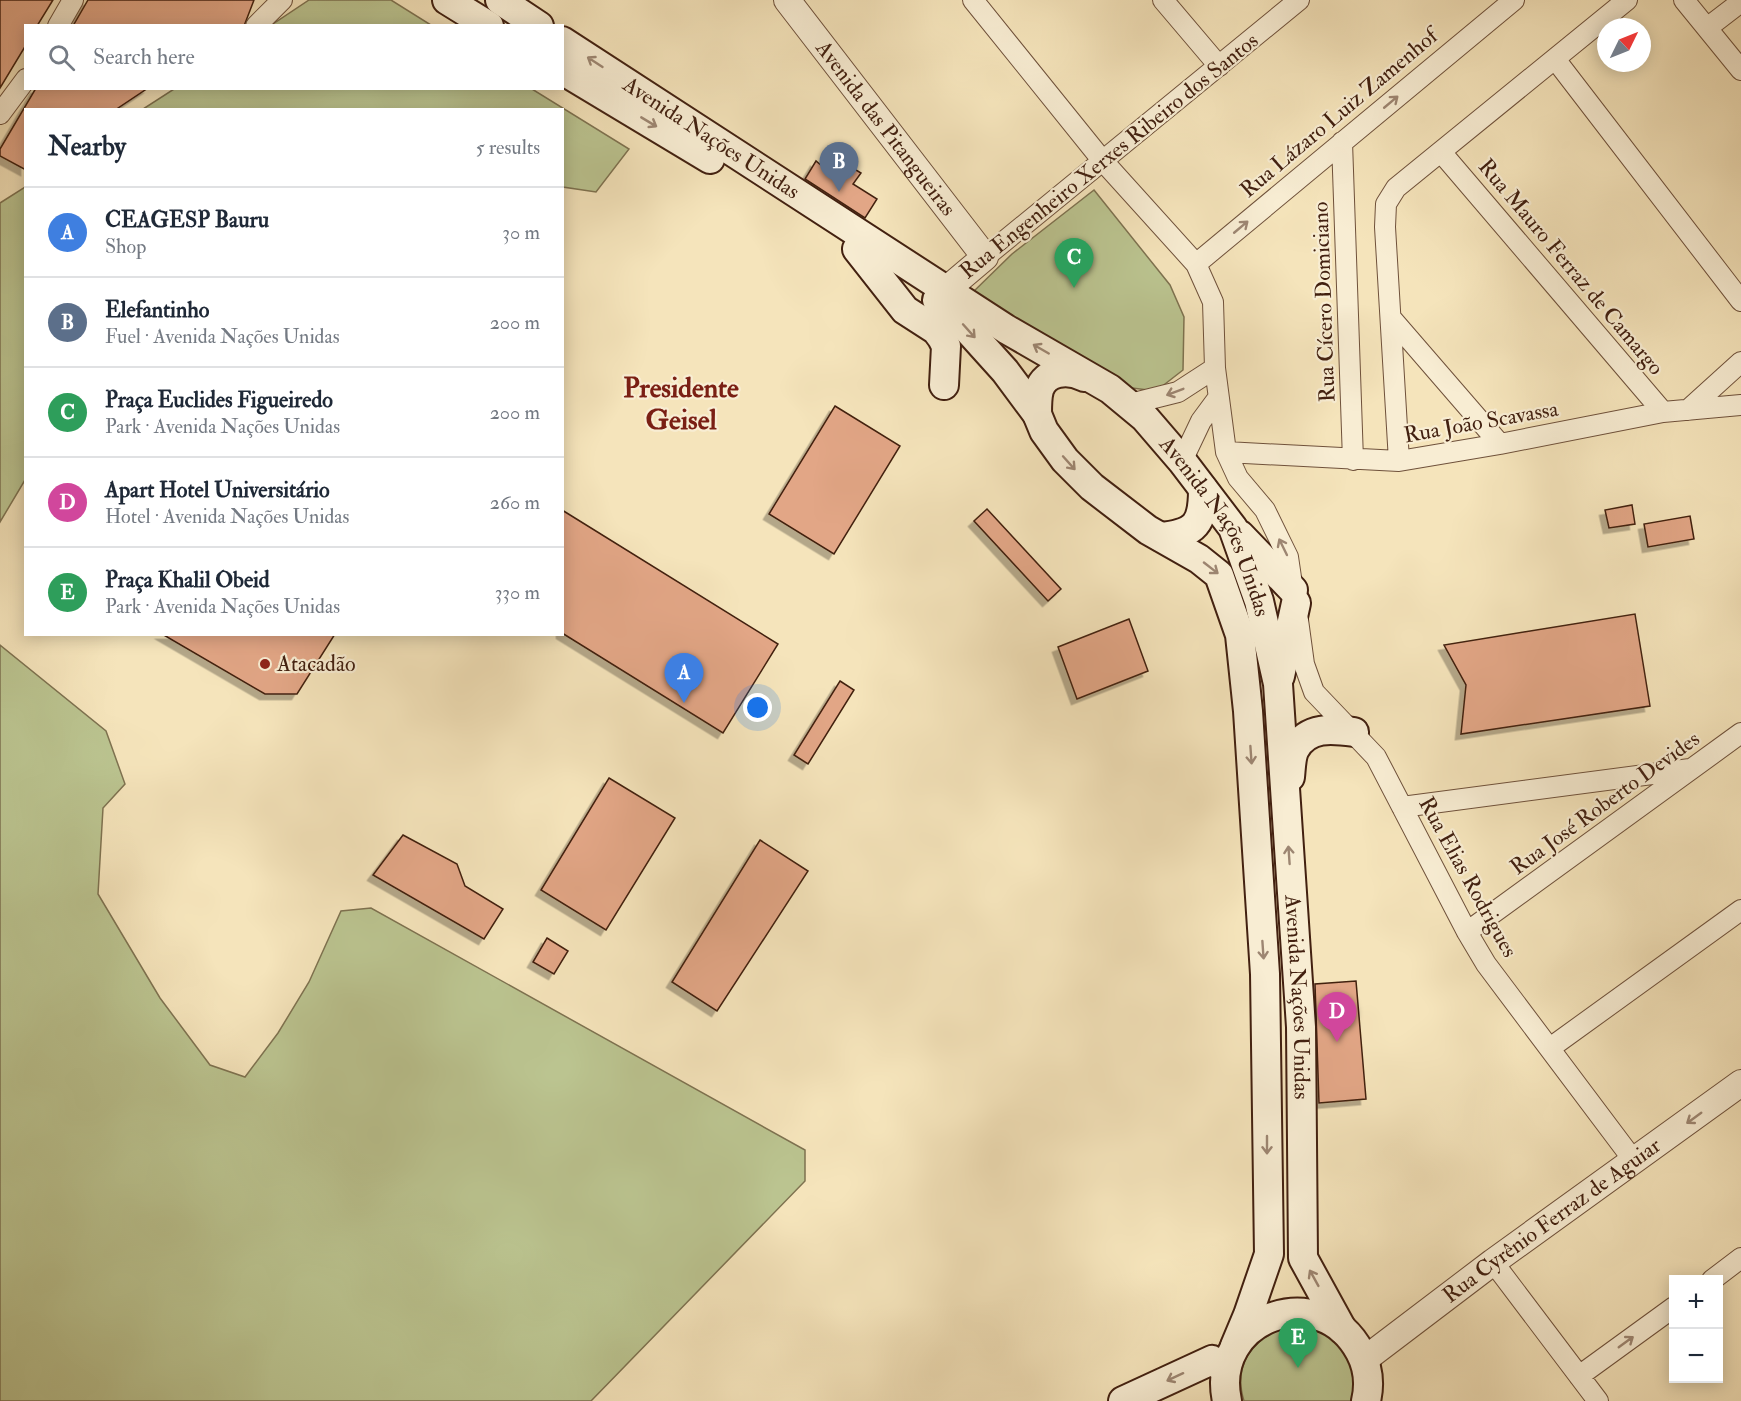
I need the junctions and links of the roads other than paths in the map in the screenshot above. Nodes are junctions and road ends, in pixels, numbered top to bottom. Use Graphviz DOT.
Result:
graph roads {
  1 [pos="74,0"];
  2 [pos="282,0"];
  3 [pos="447,0"];
  4 [pos="500,0"];
  5 [pos="787,0"];
  6 [pos="973,0"];
  7 [pos="1163,0"];
  8 [pos="1299,0"];
  9 [pos="1514,0"];
  10 [pos="1627,0"];
  11 [pos="1684,0"];
  12 [pos="1741,2"];
  13 [pos="59,24"];
  14 [pos="258,24"];
  15 [pos="486,24"];
  16 [pos="536,24"];
  17 [pos="1707,28"];
  18 [pos="564,42"];
  19 [pos="1555,60"];
  20 [pos="1219,66"];
  21 [pos="1741,70"];
  22 [pos="564,71"];
  23 [pos="24,82"];
  24 [pos="0,114"];
  25 [pos="1342,142"];
  26 [pos="1441,152"];
  27 [pos="1102,160"];
  28 [pos="857,249"];
  29 [pos="985,257"];
  30 [pos="1196,264"];
  31 [pos="946,290"];
  32 [pos="1741,301"];
  33 [pos="1391,318"];
  34 [pos="1741,362"];
  35 [pos="1215,368"];
  36 [pos="944,385"];
  37 [pos="1120,397"];
  38 [pos="1218,398"];
  39 [pos="1741,405"];
  40 [pos="1688,410"];
  41 [pos="1663,412"];
  42 [pos="1037,414"];
  43 [pos="1500,444"];
  44 [pos="1226,452"];
  45 [pos="1353,460"];
  46 [pos="1182,461"];
  47 [pos="1399,461"];
  48 [pos="1203,489"];
  49 [pos="1233,528"];
  50 [pos="1161,537"];
  51 [pos="1294,596"];
  52 [pos="1278,684"];
  53 [pos="1354,732"];
  54 [pos="1741,733"];
  55 [pos="1692,769"];
  56 [pos="1286,799"];
  57 [pos="1402,807"];
  58 [pos="1741,910"];
  59 [pos="1467,932"];
  60 [pos="1550,1048"];
  61 [pos="1741,1083"];
  62 [pos="1634,1161"];
  63 [pos="1741,1258"];
  64 [pos="1493,1262"];
  65 [pos="1719,1275"];
  66 [pos="1669,1311"];
  67 [pos="1342,1329"];
  68 [pos="1230,1358"];
  69 [pos="1364,1360"];
  70 [pos="1579,1376"];
  71 [pos="1123,1401"];
  72 [pos="1227,1401"];
  73 [pos="1366,1401"];
  74 [pos="1598,1401"];
  1 -- 13 [label="street"];
  2 -- 14 [label="street"];
  3 -- 15 [label="main road"];
  4 -- 16 [label="main road"];
  5 -- 29 [label="street, Avenida das Pitangueiras"];
  6 -- 27 [label="street, Rua Elias Rodrigues"];
  7 -- 20 [label="street"];
  8 -- 20 [label="street, Rua Engenheiro Xerxes Ribeiro dos Santos"];
  25 -- 9 [label="street, Rua Lázaro Luiz Zamenhof, one-way"];
  10 -- 19 [label="street"];
  11 -- 17 [label="street"];
  12 -- 17 [label="street"];
  17 -- 21 [label="street"];
  31 -- 18 [label="main road, Avenida Nações Unidas, one-way"];
  19 -- 26 [label="street"];
  19 -- 32 [label="street"];
  20 -- 27 [label="street, Rua Engenheiro Xerxes Ribeiro dos Santos"];
  22 -- 28 [label="main road, Avenida Nações Unidas, one-way"];
  23 -- 24 [label="street"];
  30 -- 25 [label="street, Rua Lázaro Luiz Zamenhof, one-way"];
  25 -- 45 [label="street, Rua Cícero Domiciano"];
  26 -- 33 [label="street"];
  26 -- 41 [label="street, Rua Mauro Ferraz de Camargo"];
  27 -- 29 [label="street, Rua Engenheiro Xerxes Ribeiro dos Santos"];
  27 -- 30 [label="street, Rua Elias Rodrigues"];
  28 -- 36 [label="main road"];
  28 -- 42 [label="main road, Avenida Nações Unidas, one-way"];
  29 -- 31 [label="street, Rua Engenheiro Xerxes Ribeiro dos Santos"];
  30 -- 35 [label="street, Rua Elias Rodrigues"];
  37 -- 31 [label="main road, Avenida Nações Unidas, one-way"];
  33 -- 43 [label="street"];
  33 -- 47 [label="street"];
  34 -- 40 [label="street"];
  35 -- 37 [label="street, one-way"];
  35 -- 38 [label="street, Rua Elias Rodrigues"];
  37 -- 42 [label="main road"];
  37 -- 46 [label="main road, Avenida Nações Unidas"];
  38 -- 44 [label="street, Rua Elias Rodrigues"];
  38 -- 46 [label="street"];
  39 -- 40 [label="street, Rua João Scavassa"];
  40 -- 41 [label="street, Rua João Scavassa"];
  41 -- 43 [label="street, Rua João Scavassa"];
  42 -- 50 [label="main road, Avenida Nações Unidas, one-way"];
  43 -- 47 [label="street, Rua João Scavassa"];
  44 -- 45 [label="street, Rua João Scavassa"];
  51 -- 44 [label="street, Rua Elias Rodrigues, one-way"];
  45 -- 47 [label="street, Rua João Scavassa"];
  46 -- 48 [label="main road, Avenida Nações Unidas"];
  48 -- 49 [label="main road, Avenida Nações Unidas"];
  48 -- 50 [label="main road"];
  49 -- 51 [label="main road"];
  49 -- 52 [label="main road, Avenida Nações Unidas"];
  50 -- 68 [label="main road, Avenida Nações Unidas, one-way"];
  51 -- 52 [label="main road"];
  51 -- 53 [label="street, Rua Elias Rodrigues"];
  52 -- 56 [label="main road, Avenida Nações Unidas"];
  53 -- 56 [label="main road"];
  53 -- 57 [label="street, Rua Elias Rodrigues"];
  54 -- 55 [label="street, Rua José Roberto Devides"];
  55 -- 57 [label="street"];
  55 -- 59 [label="street, Rua José Roberto Devides"];
  67 -- 56 [label="main road, Avenida Nações Unidas, one-way"];
  57 -- 59 [label="street, Rua Elias Rodrigues"];
  58 -- 60 [label="street"];
  59 -- 60 [label="street, Rua Elias Rodrigues"];
  60 -- 62 [label="street, Rua Elias Rodrigues"];
  61 -- 62 [label="street, Rua Cyrênio Ferraz de Aguiar, one-way"];
  62 -- 64 [label="street, Rua Cyrênio Ferraz de Aguiar"];
  63 -- 65 [label="street"];
  64 -- 69 [label="street, Rua Cyrênio Ferraz de Aguiar"];
  64 -- 70 [label="street"];
  70 -- 66 [label="street, one-way"];
  67 -- 68 [label="main road, Avenida Nações Unidas"];
  67 -- 69 [label="main road, Avenida Nações Unidas"];
  68 -- 71 [label="main road, one-way"];
  68 -- 72 [label="main road, Avenida Nações Unidas"];
  69 -- 73 [label="main road, Avenida Nações Unidas"];
  70 -- 74 [label="street"];
}
